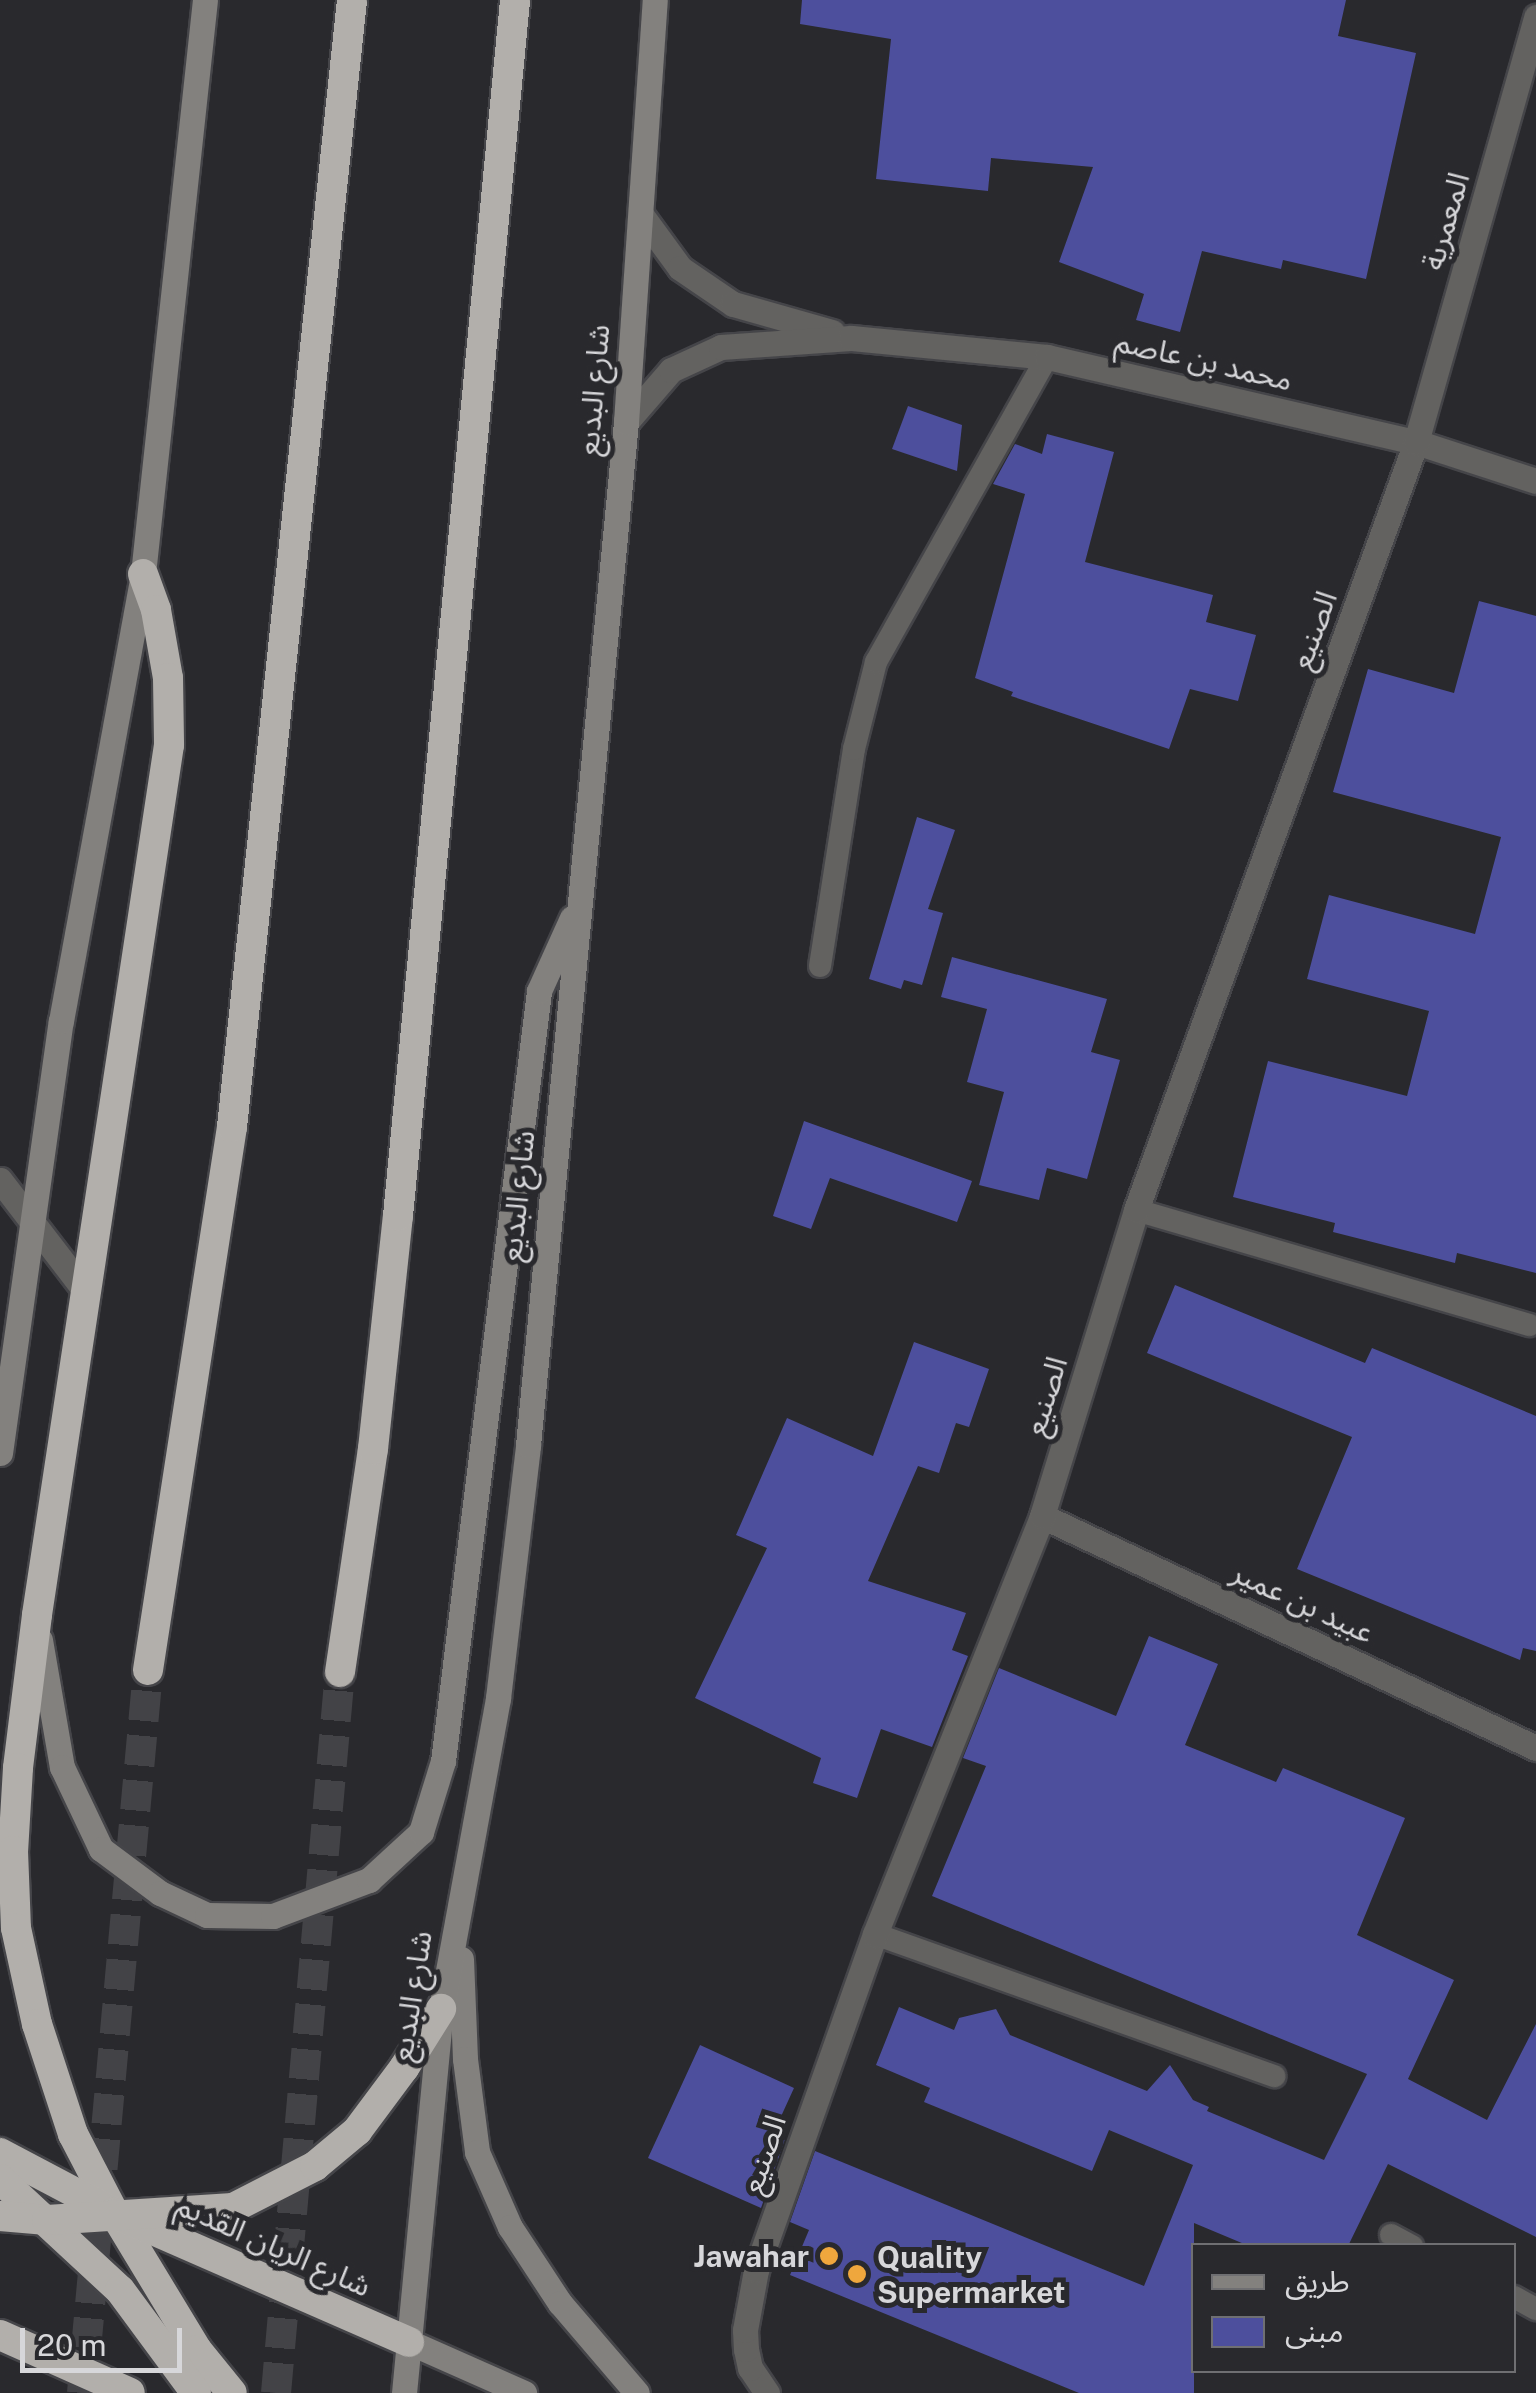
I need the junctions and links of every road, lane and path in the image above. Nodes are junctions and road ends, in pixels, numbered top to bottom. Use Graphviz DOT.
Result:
graph roads {
  1 [pos="205,0"];
  2 [pos="352,0"];
  3 [pos="515,0"];
  4 [pos="655,0"];
  5 [pos="1536,17"];
  6 [pos="642,216"];
  7 [pos="851,338"];
  8 [pos="1047,357"];
  9 [pos="626,422"];
  10 [pos="1416,442"];
  11 [pos="1536,481"];
  12 [pos="143,574"];
  13 [pos="581,898"];
  14 [pos="820,966"];
  15 [pos="0,1180"];
  16 [pos="1136,1210"];
  17 [pos="32,1220"];
  18 [pos="86,1292"];
  19 [pos="1530,1325"];
  20 [pos="0,1452"];
  21 [pos="1042,1516"];
  22 [pos="37,1615"];
  23 [pos="148,1670"];
  24 [pos="340,1672"];
  25 [pos="1536,1748"];
  26 [pos="466,1877"];
  27 [pos="875,1934"];
  28 [pos="441,2009"];
  29 [pos="1274,2076"];
  30 [pos="0,2153"];
  31 [pos="0,2180"];
  32 [pos="114,2213"];
  33 [pos="0,2216"];
  34 [pos="47,2220"];
  35 [pos="0,2335"];
  36 [pos="408,2342"];
  37 [pos="130,2393"];
  38 [pos="196,2393"];
  39 [pos="232,2393"];
  40 [pos="404,2393"];
  41 [pos="524,2393"];
  42 [pos="637,2393"];
  43 [pos="767,2393"];
  1 -- 12 [label="main road"];
  2 -- 23 [label="highway"];
  3 -- 24 [label="highway"];
  4 -- 6 [label="main road, شارع البديع"];
  5 -- 10 [label="street, المعمرية"];
  6 -- 7 [label="street, محمد بن عاصم"];
  6 -- 9 [label="main road, شارع البديع"];
  7 -- 8 [label="street, محمد بن عاصم"];
  7 -- 9 [label="street, محمد بن عاصم"];
  8 -- 10 [label="street, محمد بن عاصم"];
  8 -- 14 [label="lane"];
  9 -- 13 [label="main road, شارع البديع"];
  10 -- 11 [label="street, محمد بن عاصم"];
  10 -- 16 [label="street, الصنيع"];
  12 -- 17 [label="main road"];
  12 -- 18 [label="highway"];
  13 -- 22 [label="main road"];
  13 -- 26 [label="main road, شارع البديع"];
  15 -- 17 [label="street"];
  16 -- 19 [label="lane"];
  16 -- 21 [label="street, الصنيع"];
  17 -- 18 [label="street"];
  17 -- 20 [label="main road"];
  18 -- 22 [label="highway"];
  21 -- 25 [label="street, عبيد بن عمير"];
  21 -- 27 [label="street, الصنيع"];
  22 -- 32 [label="highway"];
  26 -- 28 [label="main road, شارع البديع"];
  26 -- 42 [label="main road"];
  27 -- 29 [label="lane"];
  27 -- 43 [label="street, الصنيع"];
  28 -- 32 [label="highway"];
  28 -- 36 [label="main road, شارع البديع"];
  30 -- 32 [label="highway, شارع الريان القديم"];
  31 -- 34 [label="highway"];
  32 -- 34 [label="highway"];
  32 -- 36 [label="highway, شارع الريان القديم"];
  32 -- 39 [label="highway"];
  33 -- 34 [label="highway"];
  34 -- 38 [label="highway"];
  35 -- 37 [label="highway"];
  36 -- 40 [label="main road, شارع البديع"];
  36 -- 41 [label="main road, شارع الريان القديم"];
}
